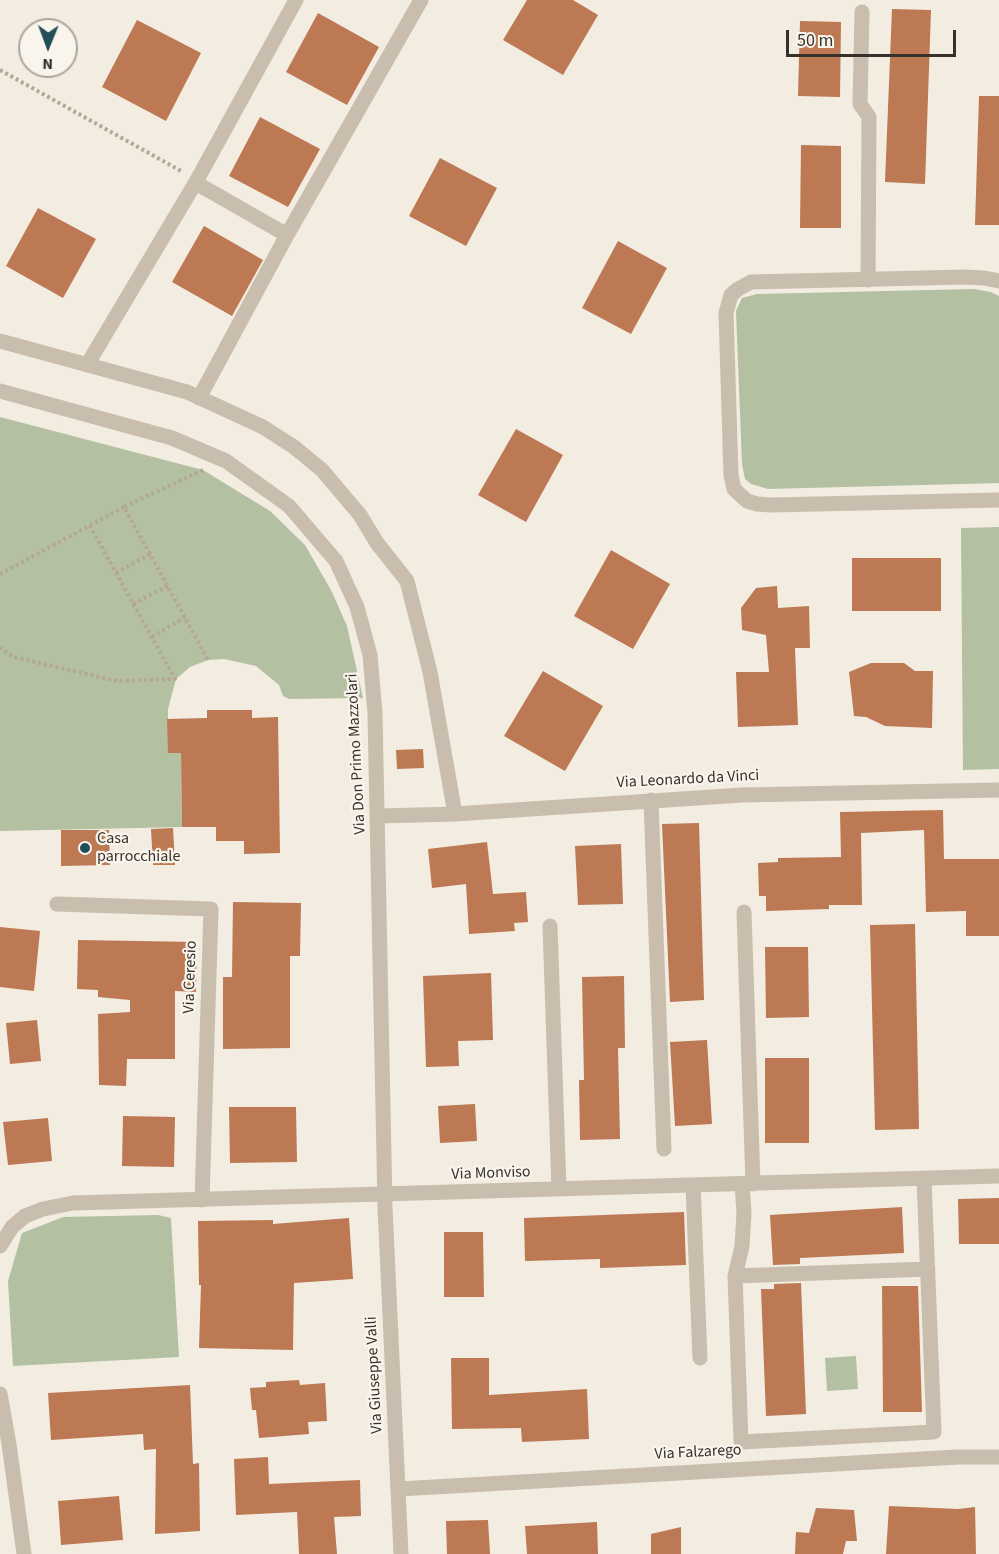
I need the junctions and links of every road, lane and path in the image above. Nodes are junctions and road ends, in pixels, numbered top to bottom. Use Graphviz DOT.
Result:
graph roads {
  1 [pos="296,0"];
  2 [pos="421,0"];
  3 [pos="862,12"];
  4 [pos="0,70"];
  5 [pos="197,181"];
  6 [pos="287,235"];
  7 [pos="868,280"];
  8 [pos="999,281"];
  9 [pos="0,341"];
  10 [pos="87,365"];
  11 [pos="0,391"];
  12 [pos="199,398"];
  13 [pos="207,468"];
  14 [pos="999,500"];
  15 [pos="124,507"];
  16 [pos="90,526"];
  17 [pos="150,554"];
  18 [pos="116,573"];
  19 [pos="0,574"];
  20 [pos="168,586"];
  21 [pos="133,604"];
  22 [pos="185,617"];
  23 [pos="152,637"];
  24 [pos="0,647"];
  25 [pos="208,660"];
  26 [pos="999,790"];
  27 [pos="651,800"];
  28 [pos="455,814"];
  29 [pos="379,816"];
  30 [pos="57,904"];
  31 [pos="744,912"];
  32 [pos="550,926"];
  33 [pos="664,1149"];
  34 [pos="999,1176"];
  35 [pos="924,1179"];
  36 [pos="748,1184"];
  37 [pos="693,1185"];
  38 [pos="559,1189"];
  39 [pos="385,1194"];
  40 [pos="202,1200"];
  41 [pos="0,1246"];
  42 [pos="928,1269"];
  43 [pos="735,1276"];
  44 [pos="700,1358"];
  45 [pos="0,1394"];
  46 [pos="999,1457"];
  47 [pos="399,1489"];
  48 [pos="24,1554"];
  49 [pos="401,1554"];
  1 -- 5 [label="street"];
  2 -- 6 [label="street"];
  3 -- 7 [label="street"];
  4 -- 5 [label="path"];
  5 -- 6 [label="street"];
  5 -- 10 [label="street"];
  6 -- 12 [label="street"];
  7 -- 8 [label="street"];
  7 -- 14 [label="street"];
  9 -- 10 [label="street"];
  10 -- 12 [label="street"];
  11 -- 29 [label="street, Via Don Primo Mazzolari"];
  12 -- 28 [label="street"];
  13 -- 15 [label="path"];
  15 -- 16 [label="path"];
  15 -- 17 [label="path"];
  16 -- 18 [label="path"];
  16 -- 19 [label="path"];
  17 -- 18 [label="path"];
  17 -- 20 [label="path"];
  18 -- 21 [label="path"];
  20 -- 21 [label="path"];
  20 -- 22 [label="path"];
  21 -- 23 [label="path"];
  22 -- 23 [label="path"];
  22 -- 25 [label="path"];
  23 -- 24 [label="path"];
  26 -- 27 [label="street, Via Leonardo da Vinci"];
  27 -- 28 [label="street, Via Leonardo da Vinci"];
  27 -- 33 [label="street"];
  28 -- 29 [label="street, Via Leonardo da Vinci"];
  29 -- 39 [label="street, Via Don Primo Mazzolari"];
  30 -- 40 [label="street, Via Ceresio"];
  31 -- 36 [label="street"];
  32 -- 38 [label="street"];
  34 -- 35 [label="street, Via Monviso"];
  35 -- 36 [label="street, Via Monviso"];
  35 -- 42 [label="street"];
  36 -- 37 [label="street, Via Monviso"];
  36 -- 43 [label="street"];
  37 -- 38 [label="street, Via Monviso"];
  37 -- 44 [label="street"];
  38 -- 39 [label="street, Via Monviso"];
  39 -- 40 [label="street, Via Monviso"];
  39 -- 47 [label="street, Via Giuseppe Valli"];
  40 -- 41 [label="street, Via Monviso"];
  42 -- 43 [label="street"];
  42 -- 43 [label="street"];
  45 -- 48 [label="street"];
  46 -- 47 [label="street, Via Falzarego"];
  47 -- 49 [label="street, Via Giuseppe Valli"];
}
